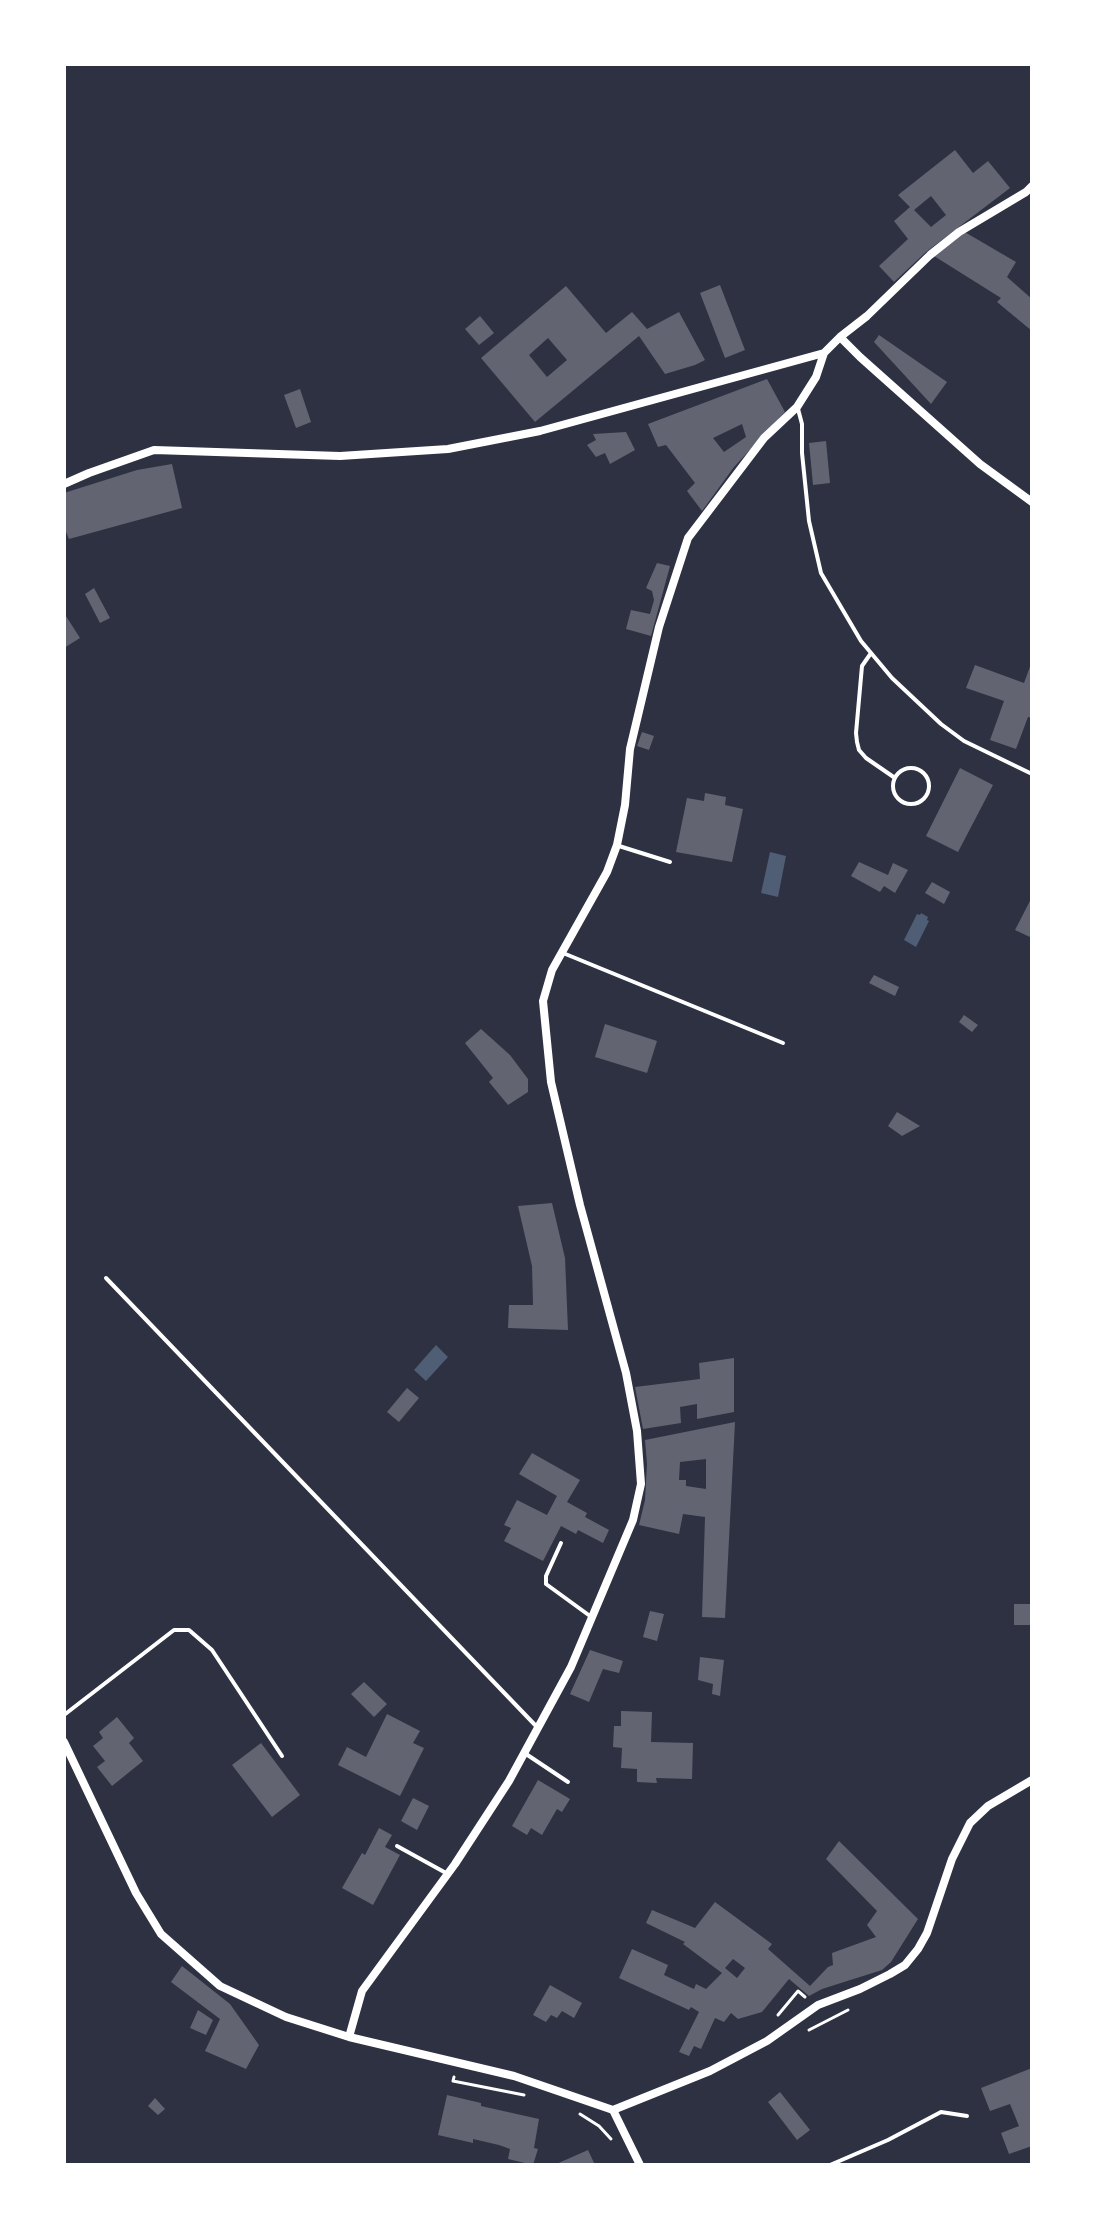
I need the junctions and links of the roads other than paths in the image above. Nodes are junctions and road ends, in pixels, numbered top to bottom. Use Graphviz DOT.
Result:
graph roads {
  1 [pos="1032,186"];
  2 [pos="840,337"];
  3 [pos="824,353"];
  4 [pos="797,407"];
  5 [pos="64,484"];
  6 [pos="1032,502"];
  7 [pos="871,653"];
  8 [pos="1032,774"];
  9 [pos="895,778"];
  10 [pos="617,845"];
  11 [pos="670,862"];
  12 [pos="561,952"];
  13 [pos="783,1043"];
  14 [pos="106,1278"];
  15 [pos="561,1543"];
  16 [pos="592,1618"];
  17 [pos="64,1715"];
  18 [pos="538,1727"];
  19 [pos="64,1742"];
  20 [pos="524,1753"];
  21 [pos="282,1756"];
  22 [pos="1032,1780"];
  23 [pos="568,1782"];
  24 [pos="397,1846"];
  25 [pos="448,1874"];
  26 [pos="349,2037"];
  27 [pos="613,2110"];
  28 [pos="967,2116"];
  29 [pos="640,2165"];
  30 [pos="830,2165"];
  1 -- 2 [label="street"];
  2 -- 3 [label="street"];
  2 -- 6 [label="street"];
  3 -- 4 [label="street"];
  3 -- 5 [label="street"];
  4 -- 7 [label="lane"];
  4 -- 10 [label="street"];
  7 -- 8 [label="lane"];
  7 -- 9 [label="lane"];
  9 -- 9 [label="lane"];
  10 -- 11 [label="lane"];
  10 -- 12 [label="street"];
  12 -- 13 [label="lane"];
  12 -- 16 [label="street"];
  14 -- 18 [label="lane"];
  15 -- 16 [label="lane"];
  16 -- 18 [label="street"];
  17 -- 21 [label="lane"];
  18 -- 20 [label="street"];
  19 -- 26 [label="street"];
  20 -- 23 [label="lane"];
  20 -- 25 [label="street"];
  22 -- 27 [label="street"];
  24 -- 25 [label="lane"];
  25 -- 26 [label="street"];
  26 -- 27 [label="street"];
  27 -- 29 [label="street"];
  28 -- 30 [label="lane"];
}
